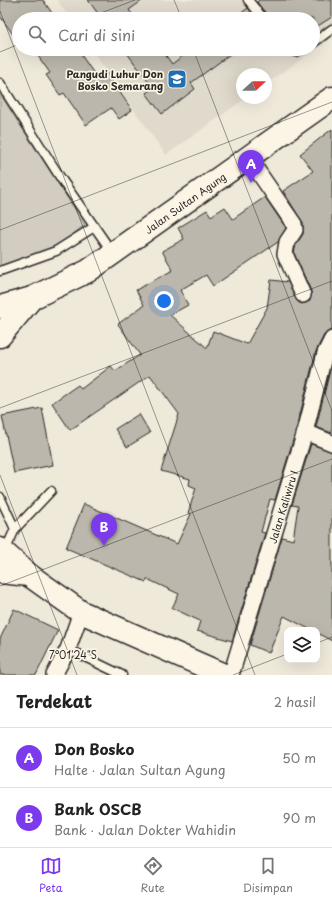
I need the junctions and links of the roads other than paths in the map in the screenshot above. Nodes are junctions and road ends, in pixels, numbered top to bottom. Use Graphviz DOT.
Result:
graph roads {
  1 [pos="248,0"];
  2 [pos="258,12"];
  3 [pos="332,29"];
  4 [pos="320,38"];
  5 [pos="0,83"];
  6 [pos="332,98"];
  7 [pos="248,157"];
  8 [pos="94,227"];
  9 [pos="113,254"];
  10 [pos="0,271"];
  11 [pos="303,295"];
  12 [pos="32,298"];
  13 [pos="0,307"];
  14 [pos="0,320"];
  15 [pos="0,336"];
  16 [pos="332,339"];
  17 [pos="306,432"];
  18 [pos="332,443"];
  19 [pos="51,491"];
  20 [pos="0,497"];
  21 [pos="15,529"];
  22 [pos="2,558"];
  23 [pos="81,612"];
  24 [pos="68,649"];
  25 [pos="54,675"];
  26 [pos="122,675"];
  27 [pos="224,675"];
  28 [pos="231,675"];
  1 -- 2 [label="lane"];
  3 -- 4 [label="lane"];
  5 -- 8 [label="lane"];
  6 -- 7 [label="highway, Jalan Sultan Agung"];
  7 -- 9 [label="highway, Jalan Sultan Agung"];
  7 -- 11 [label="street"];
  8 -- 9 [label="lane"];
  8 -- 10 [label="lane"];
  9 -- 12 [label="highway, Jalan Sultan Agung"];
  12 -- 13 [label="highway, Jalan Sultan Agung"];
  12 -- 14 [label="highway, Jalan Sultan Agung"];
  12 -- 15 [label="highway"];
  16 -- 17 [label="street, Jalan Kaliwiru I"];
  17 -- 18 [label="street"];
  17 -- 28 [label="street, Jalan Kaliwiru I"];
  19 -- 21 [label="lane"];
  20 -- 21 [label="lane"];
  21 -- 22 [label="lane"];
  22 -- 23 [label="highway"];
  23 -- 24 [label="street"];
  23 -- 27 [label="highway"];
  24 -- 25 [label="street"];
  24 -- 26 [label="lane"];
}
